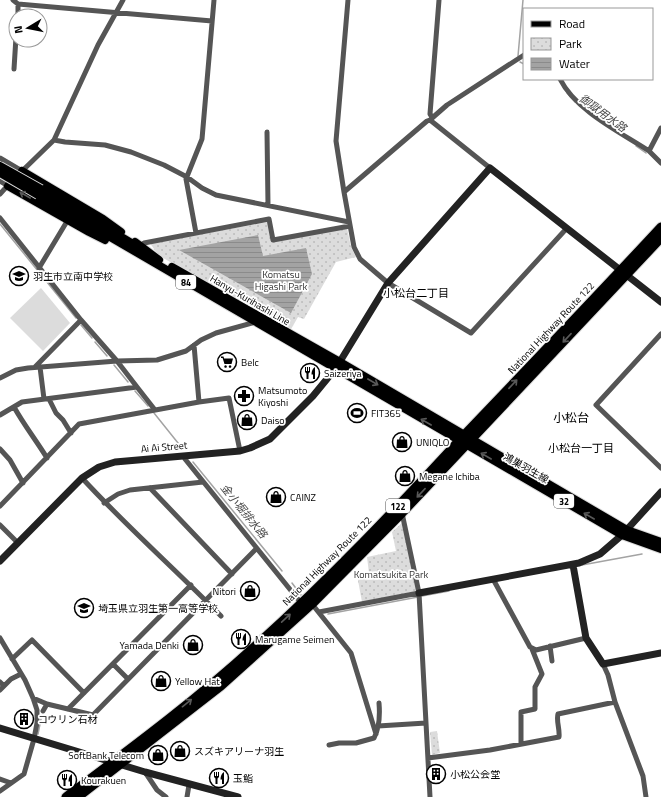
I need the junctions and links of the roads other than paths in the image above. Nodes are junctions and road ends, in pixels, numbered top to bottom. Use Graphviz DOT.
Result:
graph roads {
  1 [pos="12,0"];
  2 [pos="123,0"];
  3 [pos="214,0"];
  4 [pos="348,0"];
  5 [pos="439,0"];
  6 [pos="18,4"];
  7 [pos="18,8"];
  8 [pos="115,13"];
  9 [pos="212,21"];
  10 [pos="15,48"];
  11 [pos="523,56"];
  12 [pos="14,69"];
  13 [pos="561,80"];
  14 [pos="431,118"];
  15 [pos="661,128"];
  16 [pos="267,132"];
  17 [pos="54,140"];
  18 [pos="649,151"];
  19 [pos="0,158"];
  20 [pos="661,163"];
  21 [pos="0,166"];
  22 [pos="490,168"];
  23 [pos="22,171"];
  24 [pos="0,173"];
  25 [pos="187,177"];
  26 [pos="0,181"];
  27 [pos="8,186"];
  28 [pos="39,192"];
  29 [pos="344,192"];
  30 [pos="0,194"];
  31 [pos="268,205"];
  32 [pos="0,218"];
  33 [pos="66,223"];
  34 [pos="350,224"];
  35 [pos="661,227"];
  36 [pos="567,228"];
  37 [pos="196,233"];
  38 [pos="661,238"];
  39 [pos="140,246"];
  40 [pos="159,263"];
  41 [pos="39,268"];
  42 [pos="623,273"];
  43 [pos="388,283"];
  44 [pos="661,302"];
  45 [pos="81,320"];
  46 [pos="256,322"];
  47 [pos="661,334"];
  48 [pos="194,345"];
  49 [pos="117,361"];
  50 [pos="338,365"];
  51 [pos="37,367"];
  52 [pos="0,378"];
  53 [pos="137,387"];
  54 [pos="47,399"];
  55 [pos="199,402"];
  56 [pos="14,407"];
  57 [pos="155,410"];
  58 [pos="1,413"];
  59 [pos="71,433"];
  60 [pos="466,440"];
  61 [pos="0,449"];
  62 [pos="240,451"];
  63 [pos="184,456"];
  64 [pos="47,458"];
  65 [pos="661,468"];
  66 [pos="82,478"];
  67 [pos="23,482"];
  68 [pos="203,482"];
  69 [pos="150,488"];
  70 [pos="661,492"];
  71 [pos="104,503"];
  72 [pos="0,506"];
  73 [pos="402,513"];
  74 [pos="0,524"];
  75 [pos="625,532"];
  76 [pos="661,542"];
  77 [pos="18,543"];
  78 [pos="256,549"];
  79 [pos="661,549"];
  80 [pos="0,561"];
  81 [pos="573,565"];
  82 [pos="232,574"];
  83 [pos="493,579"];
  84 [pos="191,585"];
  85 [pos="419,593"];
  86 [pos="206,601"];
  87 [pos="301,603"];
  88 [pos="312,604"];
  89 [pos="319,612"];
  90 [pos="221,616"];
  91 [pos="0,638"];
  92 [pos="586,638"];
  93 [pos="550,646"];
  94 [pos="532,648"];
  95 [pos="661,652"];
  96 [pos="12,659"];
  97 [pos="552,661"];
  98 [pos="113,664"];
  99 [pos="603,664"];
  100 [pos="21,674"];
  101 [pos="128,679"];
  102 [pos="0,682"];
  103 [pos="4,686"];
  104 [pos="0,690"];
  105 [pos="84,693"];
  106 [pos="33,698"];
  107 [pos="615,702"];
  108 [pos="379,703"];
  109 [pos="47,704"];
  110 [pos="68,709"];
  111 [pos="43,711"];
  112 [pos="426,723"];
  113 [pos="378,726"];
  114 [pos="0,728"];
  115 [pos="376,734"];
  116 [pos="34,739"];
  117 [pos="521,743"];
  118 [pos="328,745"];
  119 [pos="428,758"];
  120 [pos="117,764"];
  121 [pos="145,772"];
  122 [pos="0,779"];
  123 [pos="11,783"];
  124 [pos="189,785"];
  125 [pos="0,792"];
  126 [pos="66,797"];
  127 [pos="78,797"];
  128 [pos="166,797"];
  129 [pos="187,797"];
  130 [pos="238,797"];
  131 [pos="430,797"];
  132 [pos="646,797"];
  1 -- 6 [label="street"];
  2 -- 8 [label="street"];
  3 -- 9 [label="street"];
  4 -- 29 [label="street"];
  5 -- 14 [label="street"];
  6 -- 7 [label="street"];
  6 -- 8 [label="street"];
  8 -- 9 [label="street"];
  8 -- 17 [label="street"];
  9 -- 25 [label="street"];
  10 -- 12 [label="street"];
  11 -- 14 [label="street"];
  13 -- 18 [label="street"];
  14 -- 22 [label="street"];
  14 -- 29 [label="street"];
  15 -- 18 [label="street"];
  16 -- 31 [label="street"];
  17 -- 23 [label="street"];
  17 -- 25 [label="street"];
  18 -- 20 [label="street"];
  19 -- 23 [label="street"];
  21 -- 28 [label="main road, Hanyu-Kurihashi Line / 84, bridge"];
  22 -- 36 [label="street"];
  22 -- 43 [label="street, Ai Ai Street"];
  23 -- 27 [label="street"];
  23 -- 39 [label="main road"];
  24 -- 28 [label="main road, Hanyu-Kurihashi Line / 84, bridge"];
  25 -- 31 [label="street"];
  25 -- 37 [label="street"];
  26 -- 27 [label="street"];
  27 -- 30 [label="street"];
  40 -- 27 [label="main road, one-way"];
  28 -- 40 [label="main road, Hanyu-Kurihashi Line / 84"];
  29 -- 34 [label="street"];
  31 -- 34 [label="street"];
  32 -- 41 [label="street"];
  33 -- 41 [label="street"];
  34 -- 37 [label="street"];
  34 -- 43 [label="street"];
  35 -- 42 [label="highway, National Highway Route 122 / 122"];
  36 -- 42 [label="street"];
  36 -- 43 [label="street"];
  37 -- 39 [label="street"];
  38 -- 42 [label="highway, National Highway Route 122 / 122"];
  39 -- 40 [label="main road"];
  40 -- 46 [label="main road, Hanyu-Kurihashi Line / 84"];
  40 -- 50 [label="main road, Hanyu-Kurihashi Line / 84"];
  41 -- 45 [label="street"];
  42 -- 44 [label="street"];
  42 -- 60 [label="highway, National Highway Route 122 / 122"];
  43 -- 50 [label="street, Ai Ai Street"];
  45 -- 49 [label="street"];
  45 -- 51 [label="street"];
  46 -- 48 [label="street"];
  46 -- 50 [label="main road, Hanyu-Kurihashi Line / 84"];
  47 -- 65 [label="street"];
  48 -- 49 [label="street"];
  48 -- 55 [label="street"];
  49 -- 51 [label="street"];
  49 -- 53 [label="street"];
  50 -- 60 [label="main road, Hanyu-Kurihashi Line / 84"];
  50 -- 62 [label="street, Ai Ai Street"];
  51 -- 52 [label="street"];
  51 -- 54 [label="street"];
  53 -- 54 [label="street"];
  53 -- 57 [label="street"];
  54 -- 56 [label="street"];
  54 -- 59 [label="street"];
  55 -- 57 [label="street"];
  55 -- 62 [label="street"];
  56 -- 58 [label="street"];
  56 -- 64 [label="street"];
  57 -- 59 [label="street"];
  59 -- 64 [label="street"];
  60 -- 73 [label="highway, National Highway Route 122 / 122, one-way"];
  60 -- 75 [label="main road, 鴻巣羽生線 / 32"];
  60 -- 87 [label="highway, National Highway Route 122 / 122"];
  61 -- 67 [label="street"];
  62 -- 63 [label="street, Ai Ai Street"];
  63 -- 66 [label="street, Ai Ai Street"];
  63 -- 68 [label="street"];
  64 -- 67 [label="street"];
  66 -- 71 [label="street"];
  66 -- 77 [label="street, Ai Ai Street"];
  67 -- 72 [label="street"];
  68 -- 69 [label="street"];
  68 -- 78 [label="street"];
  69 -- 71 [label="street"];
  69 -- 82 [label="street"];
  70 -- 75 [label="street"];
  71 -- 84 [label="street"];
  73 -- 85 [label="street"];
  73 -- 88 [label="highway, National Highway Route 122 / 122"];
  74 -- 77 [label="street"];
  75 -- 76 [label="main road, 鴻巣羽生線 / 32"];
  75 -- 79 [label="main road, 鴻巣羽生線 / 32"];
  75 -- 81 [label="street"];
  77 -- 80 [label="street, Ai Ai Street"];
  78 -- 82 [label="street"];
  78 -- 87 [label="street"];
  81 -- 83 [label="street"];
  81 -- 92 [label="street"];
  82 -- 86 [label="street"];
  83 -- 85 [label="street"];
  83 -- 94 [label="street"];
  84 -- 86 [label="street"];
  84 -- 98 [label="street"];
  85 -- 89 [label="street"];
  85 -- 112 [label="street"];
  86 -- 90 [label="street"];
  86 -- 101 [label="street"];
  120 -- 87 [label="highway, National Highway Route 122 / 122, one-way"];
  88 -- 89 [label="street"];
  88 -- 120 [label="highway, National Highway Route 122 / 122"];
  89 -- 115 [label="street"];
  91 -- 96 [label="street"];
  92 -- 93 [label="street"];
  92 -- 99 [label="street"];
  93 -- 94 [label="street"];
  93 -- 97 [label="street"];
  94 -- 117 [label="street"];
  95 -- 99 [label="street"];
  96 -- 100 [label="street"];
  96 -- 105 [label="street"];
  98 -- 101 [label="street"];
  98 -- 105 [label="street"];
  99 -- 107 [label="street"];
  100 -- 103 [label="street"];
  100 -- 106 [label="street"];
  101 -- 110 [label="street"];
  102 -- 103 [label="street"];
  103 -- 104 [label="street"];
  105 -- 110 [label="street"];
  106 -- 109 [label="street"];
  106 -- 116 [label="street"];
  107 -- 117 [label="street"];
  107 -- 132 [label="street"];
  108 -- 113 [label="street"];
  109 -- 110 [label="street"];
  109 -- 111 [label="street"];
  112 -- 113 [label="street"];
  112 -- 119 [label="street"];
  113 -- 115 [label="street"];
  114 -- 116 [label="street"];
  115 -- 118 [label="street"];
  116 -- 120 [label="street"];
  116 -- 123 [label="street"];
  117 -- 119 [label="street"];
  119 -- 131 [label="street"];
  120 -- 121 [label="street"];
  120 -- 126 [label="highway, National Highway Route 122 / 122"];
  120 -- 127 [label="highway, National Highway Route 122 / 122"];
  121 -- 124 [label="street"];
  121 -- 128 [label="street"];
  122 -- 123 [label="street"];
  123 -- 125 [label="street"];
  124 -- 129 [label="street"];
  124 -- 130 [label="street"];
}
